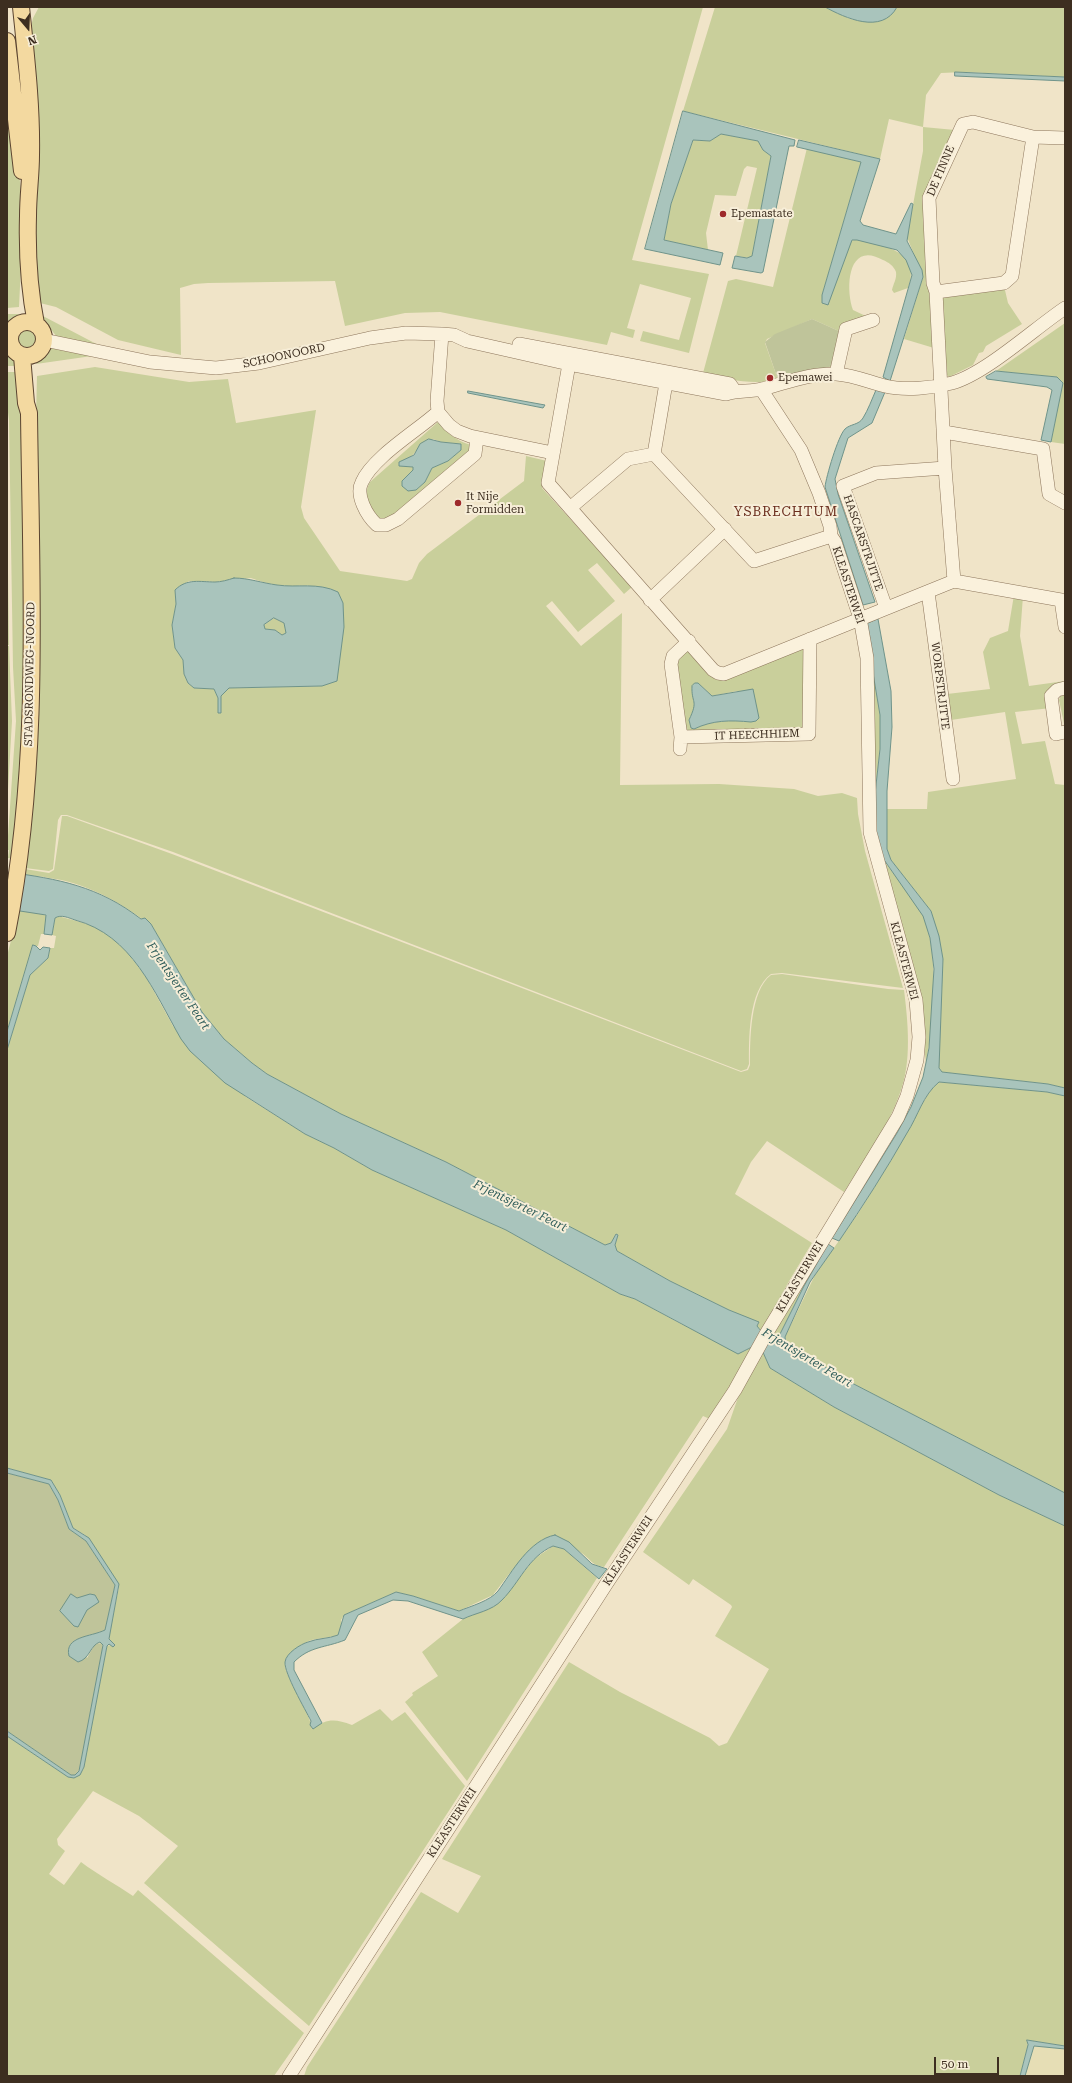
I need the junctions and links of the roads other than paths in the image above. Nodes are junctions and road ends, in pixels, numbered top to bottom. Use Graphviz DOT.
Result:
graph roads {
  1 [pos="21,7"];
  2 [pos="32,7"];
  3 [pos="7,41"];
  4 [pos="27,60"];
  5 [pos="1033,137"];
  6 [pos="1065,138"];
  7 [pos="28,216"];
  8 [pos="936,292"];
  9 [pos="1065,308"];
  10 [pos="873,320"];
  11 [pos="29,323"];
  12 [pos="448,334"];
  13 [pos="9,339"];
  14 [pos="44,340"];
  15 [pos="28,355"];
  16 [pos="570,359"];
  17 [pos="836,374"];
  18 [pos="666,383"];
  19 [pos="942,385"];
  20 [pos="761,389"];
  21 [pos="735,391"];
  22 [pos="438,412"];
  23 [pos="944,432"];
  24 [pos="477,438"];
  25 [pos="553,453"];
  26 [pos="654,454"];
  27 [pos="945,468"];
  28 [pos="1065,503"];
  29 [pos="570,508"];
  30 [pos="725,529"];
  31 [pos="831,536"];
  32 [pos="954,581"];
  33 [pos="928,592"];
  34 [pos="650,600"];
  35 [pos="1063,600"];
  36 [pos="886,608"];
  37 [pos="860,618"];
  38 [pos="1065,627"];
  39 [pos="810,639"];
  40 [pos="689,641"];
  41 [pos="1065,688"];
  42 [pos="1065,732"];
  43 [pos="953,779"];
  44 [pos="8,928"];
  45 [pos="291,2075"];
  1 -- 4 [label="main road"];
  2 -- 4 [label="main road"];
  3 -- 7 [label="main road"];
  4 -- 7 [label="main road"];
  5 -- 6 [label="street, DE FINNE"];
  5 -- 8 [label="street"];
  5 -- 8 [label="street, DE FINNE"];
  7 -- 11 [label="main road"];
  8 -- 19 [label="street, DE FINNE"];
  9 -- 19 [label="street"];
  10 -- 17 [label="street"];
  11 -- 13 [label="main road"];
  11 -- 14 [label="main road"];
  12 -- 14 [label="street, SCHOONOORD"];
  12 -- 16 [label="street, SCHOONOORD"];
  12 -- 22 [label="street"];
  13 -- 15 [label="main road"];
  14 -- 15 [label="main road"];
  15 -- 44 [label="main road, STADSRONDWEG-NOORD"];
  16 -- 18 [label="street"];
  16 -- 21 [label="street"];
  16 -- 25 [label="street"];
  17 -- 19 [label="street"];
  17 -- 20 [label="street"];
  18 -- 21 [label="street"];
  18 -- 26 [label="street"];
  19 -- 23 [label="street"];
  20 -- 21 [label="street"];
  20 -- 31 [label="street, KLEASTERWEI"];
  22 -- 24 [label="street"];
  22 -- 24 [label="street"];
  23 -- 27 [label="street"];
  23 -- 28 [label="street"];
  24 -- 25 [label="street"];
  25 -- 29 [label="street"];
  26 -- 29 [label="street"];
  26 -- 30 [label="street"];
  27 -- 32 [label="street"];
  27 -- 36 [label="street, HASCARSTRJITTE"];
  29 -- 34 [label="street"];
  30 -- 31 [label="street"];
  30 -- 34 [label="street"];
  31 -- 37 [label="street, KLEASTERWEI"];
  32 -- 33 [label="street"];
  32 -- 35 [label="street"];
  33 -- 36 [label="street"];
  33 -- 43 [label="street, WORPSTRJITTE"];
  34 -- 40 [label="street"];
  35 -- 38 [label="street"];
  36 -- 37 [label="street"];
  37 -- 39 [label="street"];
  37 -- 45 [label="street, KLEASTERWEI"];
  39 -- 40 [label="street"];
  39 -- 40 [label="street, IT HEECHHIEM"];
  41 -- 42 [label="street"];
}
